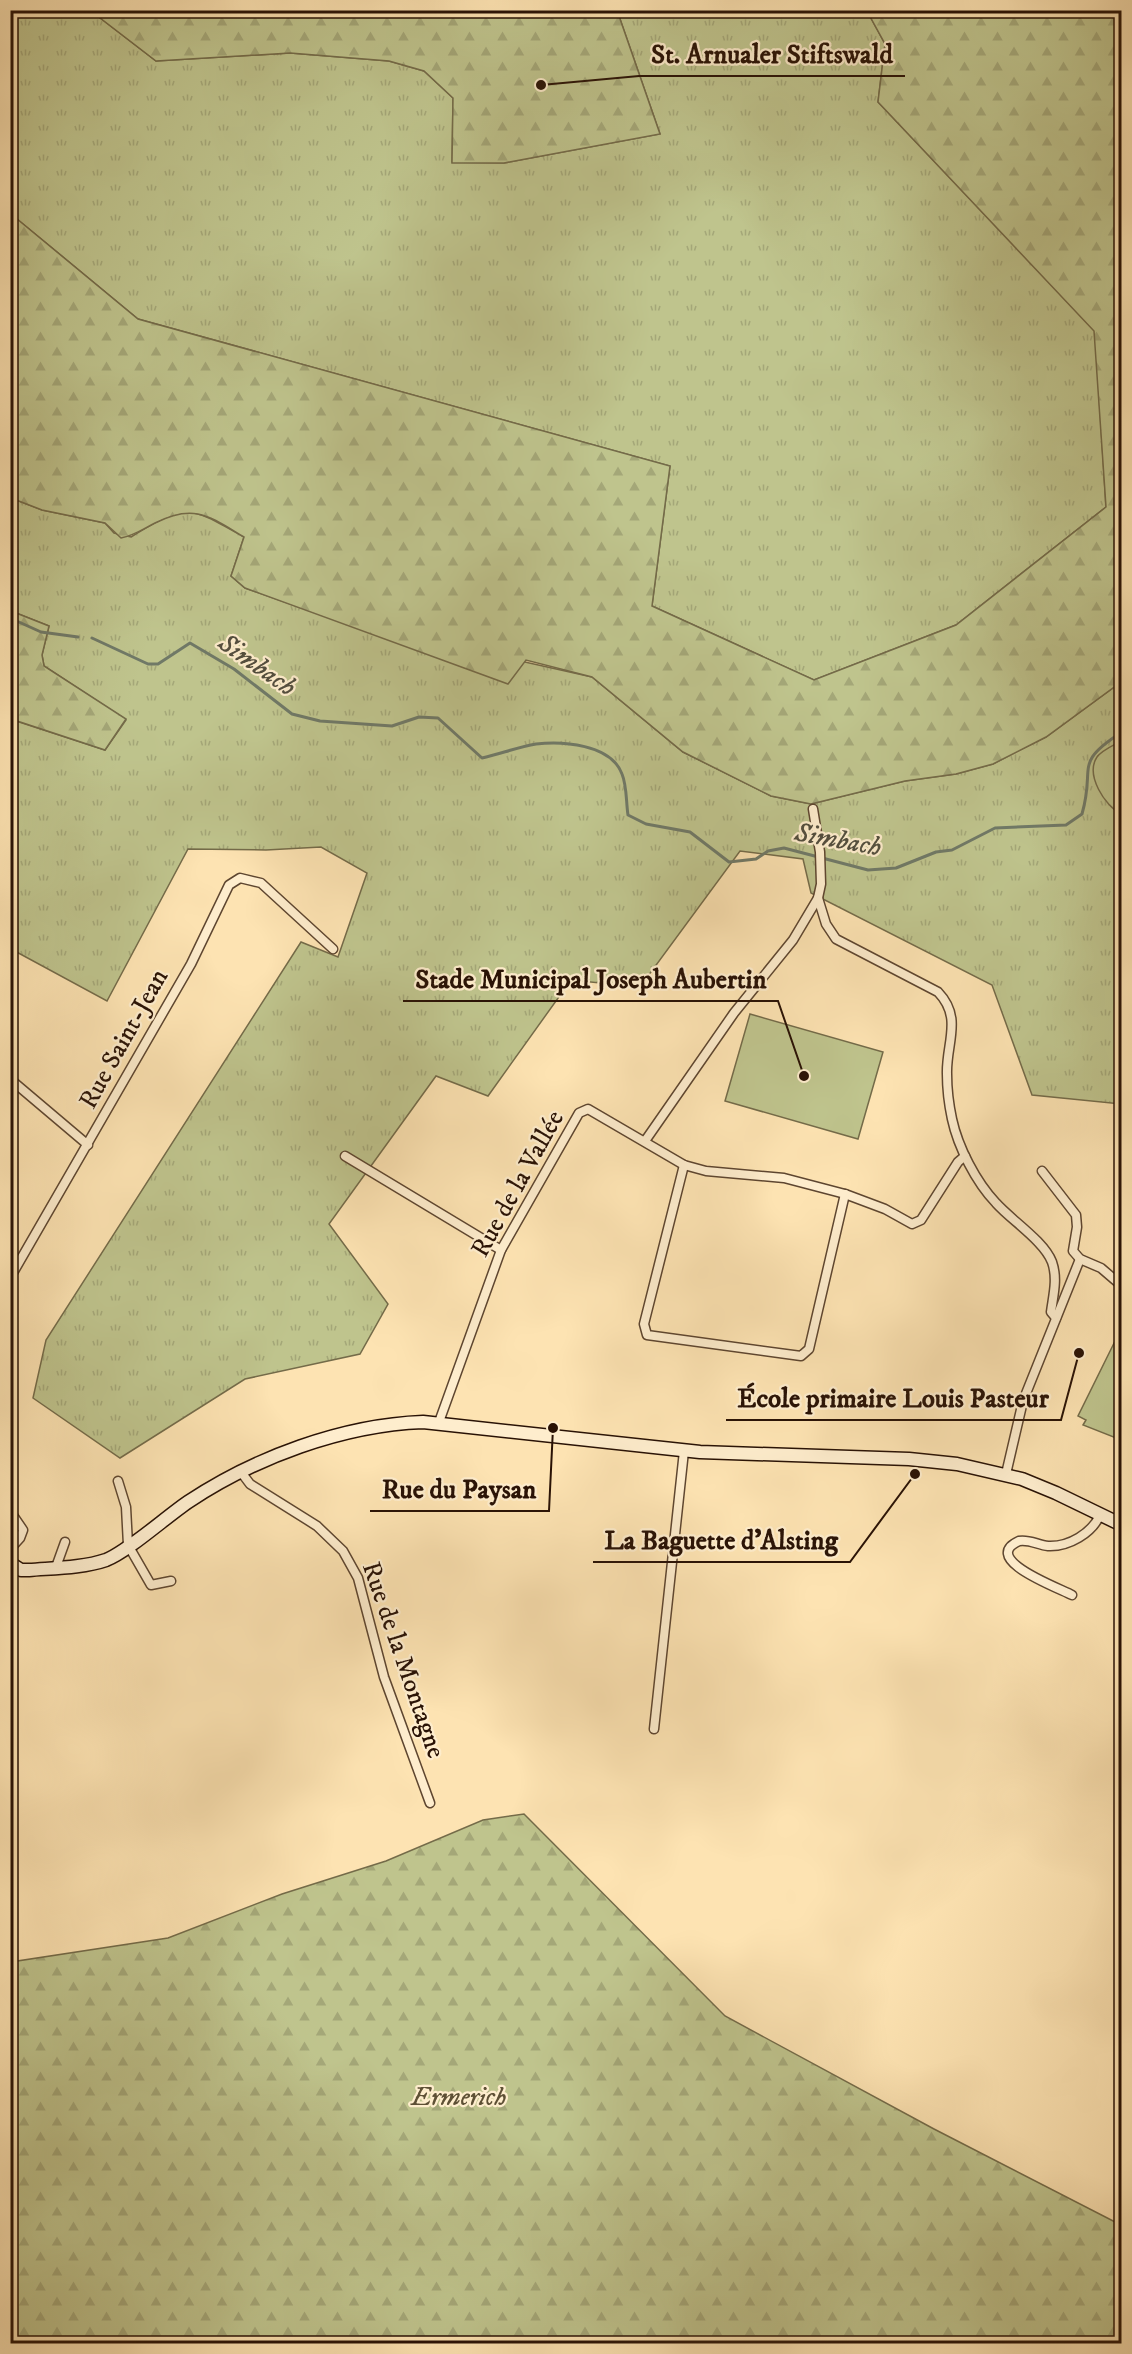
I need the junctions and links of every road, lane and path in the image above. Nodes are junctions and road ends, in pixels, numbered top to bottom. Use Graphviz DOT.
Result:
graph roads {
  1 [pos="813,808"];
  2 [pos="818,898"];
  3 [pos="333,949"];
  4 [pos="10,1078"];
  5 [pos="645,1141"];
  6 [pos="88,1145"];
  7 [pos="345,1156"];
  8 [pos="965,1156"];
  9 [pos="684,1165"];
  10 [pos="1042,1171"];
  11 [pos="845,1194"];
  12 [pos="501,1250"];
  13 [pos="1080,1259"];
  14 [pos="10,1278"];
  15 [pos="1122,1286"];
  16 [pos="1056,1318"];
  17 [pos="439,1422"];
  18 [pos="684,1451"];
  19 [pos="241,1472"];
  20 [pos="1006,1474"];
  21 [pos="118,1481"];
  22 [pos="10,1511"];
  23 [pos="1100,1515"];
  24 [pos="1120,1521"];
  25 [pos="65,1542"];
  26 [pos="128,1545"];
  27 [pos="10,1549"];
  28 [pos="10,1563"];
  29 [pos="56,1567"];
  30 [pos="171,1581"];
  31 [pos="1072,1595"];
  32 [pos="654,1729"];
  33 [pos="430,1803"];
  1 -- 2 [label="street"];
  2 -- 5 [label="street"];
  2 -- 8 [label="street"];
  3 -- 6 [label="street, Rue Saint-Jean"];
  4 -- 6 [label="street"];
  5 -- 9 [label="street, Rue de la Vallée"];
  5 -- 12 [label="street, Rue de la Vallée"];
  6 -- 14 [label="street, Rue Saint-Jean"];
  7 -- 12 [label="street"];
  8 -- 11 [label="street, Rue de la Vallée"];
  8 -- 16 [label="street"];
  9 -- 11 [label="street, Rue de la Vallée"];
  9 -- 11 [label="street"];
  10 -- 13 [label="street"];
  12 -- 17 [label="street, Rue de la Vallée"];
  13 -- 15 [label="street"];
  13 -- 16 [label="street"];
  16 -- 20 [label="street"];
  17 -- 18 [label="main road"];
  17 -- 19 [label="main road"];
  18 -- 20 [label="main road"];
  18 -- 32 [label="street"];
  19 -- 26 [label="main road"];
  19 -- 33 [label="street, Rue de la Montagne"];
  20 -- 23 [label="main road"];
  21 -- 26 [label="street"];
  22 -- 27 [label="street"];
  23 -- 24 [label="main road"];
  23 -- 31 [label="street"];
  25 -- 29 [label="street"];
  26 -- 29 [label="main road"];
  26 -- 30 [label="street"];
  28 -- 29 [label="main road"];
}
